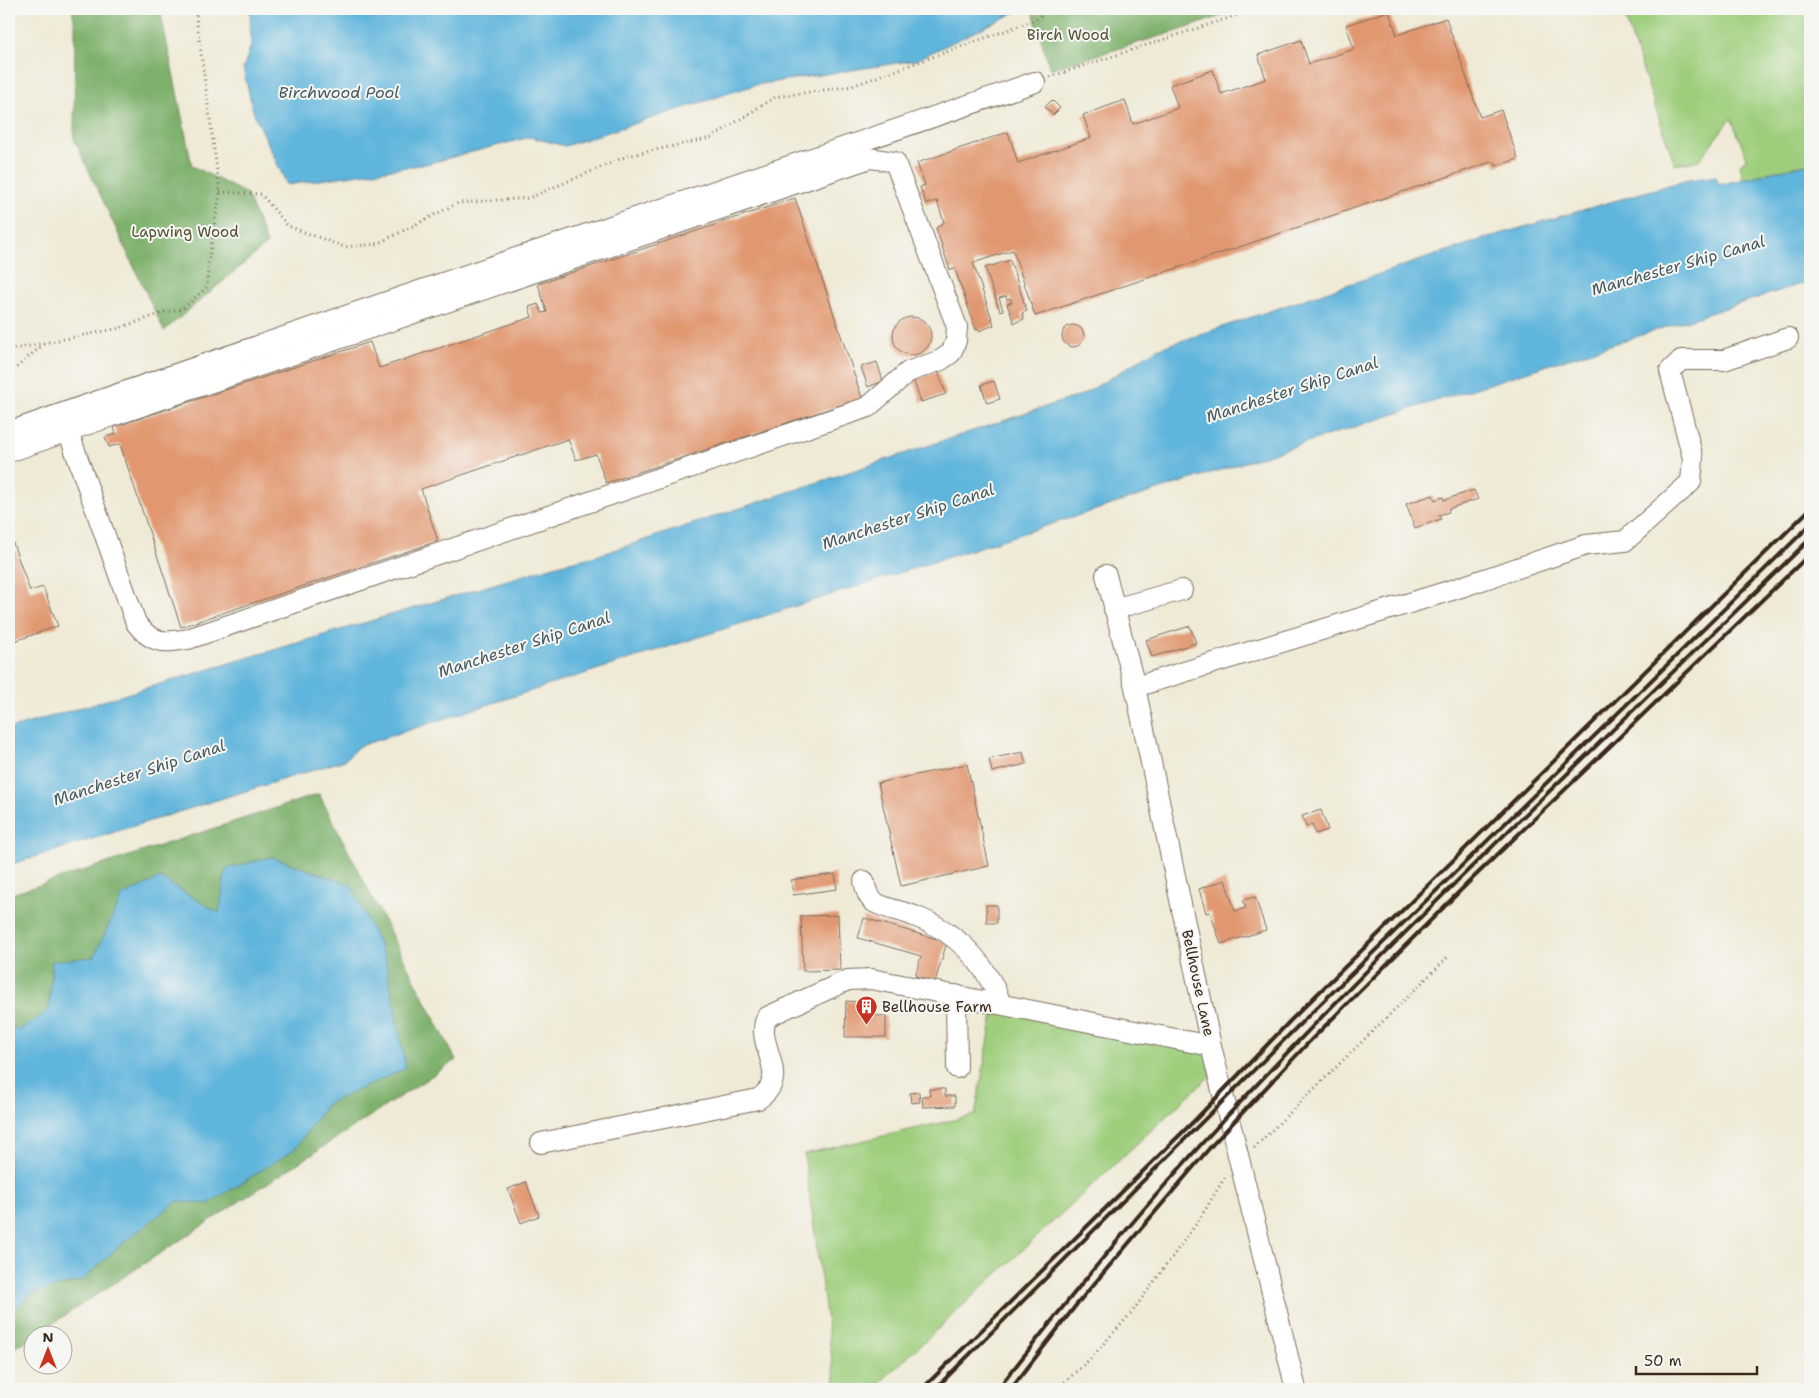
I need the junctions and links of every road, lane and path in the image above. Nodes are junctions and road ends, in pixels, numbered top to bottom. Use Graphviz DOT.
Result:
graph roads {
  1 [pos="195,9"];
  2 [pos="1049,9"];
  3 [pos="1256,9"];
  4 [pos="1035,82"];
  5 [pos="220,192"];
  6 [pos="1788,338"];
  7 [pos="46,341"];
  8 [pos="9,350"];
  9 [pos="9,374"];
  10 [pos="68,431"];
  11 [pos="9,432"];
  12 [pos="9,452"];
  13 [pos="1106,575"];
  14 [pos="1182,590"];
  15 [pos="1114,609"];
  16 [pos="1135,687"];
  17 [pos="864,881"];
  18 [pos="1449,956"];
  19 [pos="956,996"];
  20 [pos="1001,1004"];
  21 [pos="1211,1046"];
  22 [pos="958,1068"];
  23 [pos="541,1143"];
  24 [pos="1240,1162"];
  25 [pos="1057,1389"];
  26 [pos="1296,1389"];
  1 -- 5 [label="path"];
  2 -- 5 [label="path"];
  3 -- 4 [label="path"];
  4 -- 11 [label="street"];
  5 -- 7 [label="path"];
  6 -- 16 [label="street"];
  7 -- 8 [label="path"];
  7 -- 9 [label="path"];
  10 -- 10 [label="street"];
  10 -- 12 [label="street"];
  13 -- 15 [label="street, Bellhouse Lane"];
  14 -- 15 [label="street"];
  15 -- 16 [label="street, Bellhouse Lane"];
  16 -- 21 [label="street, Bellhouse Lane"];
  17 -- 20 [label="street"];
  18 -- 24 [label="path"];
  19 -- 20 [label="street"];
  19 -- 22 [label="street"];
  19 -- 23 [label="street"];
  20 -- 21 [label="street"];
  21 -- 24 [label="street, Bellhouse Lane"];
  24 -- 25 [label="path"];
  24 -- 26 [label="street, Bellhouse Lane"];
}
